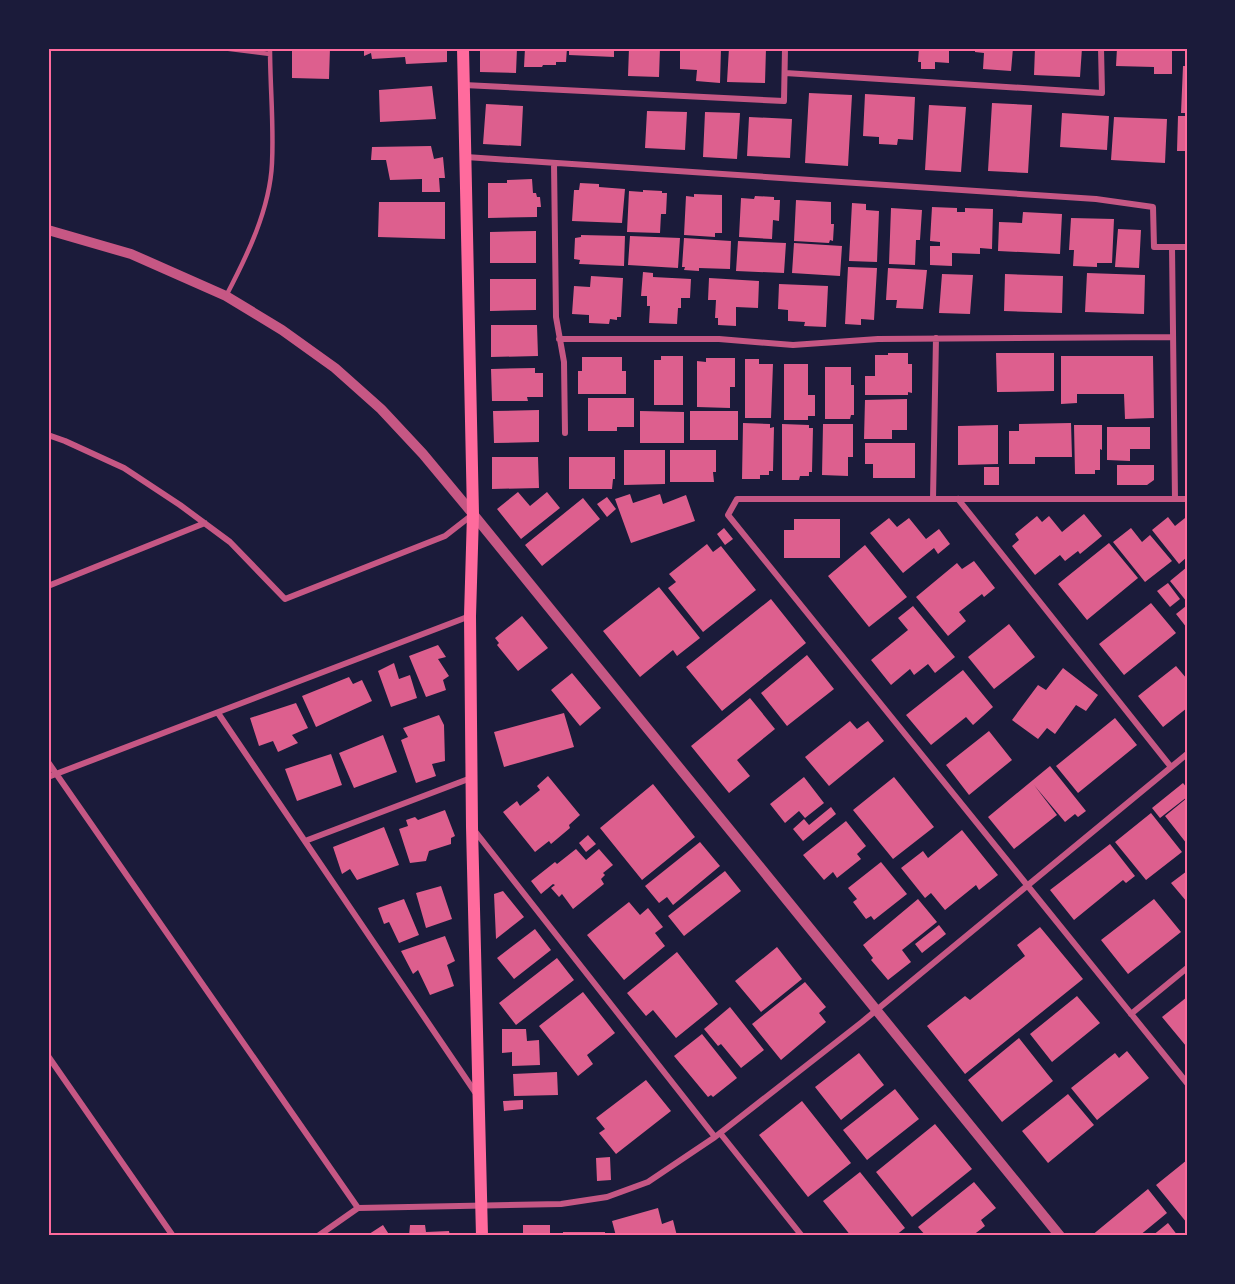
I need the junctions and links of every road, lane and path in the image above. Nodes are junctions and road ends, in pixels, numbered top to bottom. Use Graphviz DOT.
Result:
graph roads {
  1 [pos="222,48"];
  2 [pos="463,48"];
  3 [pos="785,48"];
  4 [pos="1101,48"];
  5 [pos="270,51"];
  6 [pos="785,73"];
  7 [pos="464,85"];
  8 [pos="466,157"];
  9 [pos="554,163"];
  10 [pos="48,230"];
  11 [pos="1172,247"];
  12 [pos="1187,247"];
  13 [pos="226,296"];
  14 [pos="1173,337"];
  15 [pos="936,338"];
  16 [pos="560,339"];
  17 [pos="565,433"];
  18 [pos="48,435"];
  19 [pos="933,499"];
  20 [pos="958,499"];
  21 [pos="1175,499"];
  22 [pos="1187,499"];
  23 [pos="473,514"];
  24 [pos="205,523"];
  25 [pos="48,586"];
  26 [pos="470,616"];
  27 [pos="218,713"];
  28 [pos="1187,754"];
  29 [pos="48,762"];
  30 [pos="1171,767"];
  31 [pos="56,774"];
  32 [pos="48,777"];
  33 [pos="471,778"];
  34 [pos="472,827"];
  35 [pos="305,841"];
  36 [pos="1027,885"];
  37 [pos="1187,968"];
  38 [pos="876,1010"];
  39 [pos="1131,1014"];
  40 [pos="48,1056"];
  41 [pos="1187,1083"];
  42 [pos="480,1098"];
  43 [pos="718,1135"];
  44 [pos="481,1205"];
  45 [pos="358,1208"];
  46 [pos="173,1236"];
  47 [pos="318,1236"];
  48 [pos="482,1236"];
  49 [pos="802,1236"];
  50 [pos="1060,1236"];
  1 -- 5 [label="lane"];
  2 -- 7 [label="main road"];
  3 -- 6 [label="street"];
  4 -- 6 [label="street"];
  5 -- 13 [label="lane"];
  6 -- 7 [label="street"];
  7 -- 8 [label="main road"];
  8 -- 9 [label="street"];
  8 -- 23 [label="main road"];
  9 -- 11 [label="street"];
  9 -- 16 [label="street"];
  10 -- 13 [label="street"];
  11 -- 12 [label="street"];
  11 -- 14 [label="street"];
  13 -- 23 [label="street"];
  14 -- 15 [label="street"];
  14 -- 21 [label="street"];
  15 -- 16 [label="street"];
  15 -- 19 [label="street"];
  16 -- 17 [label="street"];
  18 -- 24 [label="street"];
  19 -- 20 [label="street"];
  19 -- 36 [label="street"];
  20 -- 21 [label="street"];
  20 -- 30 [label="street"];
  21 -- 22 [label="street"];
  23 -- 24 [label="street"];
  23 -- 26 [label="main road"];
  23 -- 38 [label="street"];
  24 -- 25 [label="street"];
  26 -- 27 [label="street"];
  26 -- 33 [label="main road"];
  27 -- 31 [label="street"];
  27 -- 35 [label="street"];
  28 -- 30 [label="street"];
  29 -- 31 [label="street"];
  30 -- 36 [label="street"];
  31 -- 32 [label="street"];
  31 -- 45 [label="street"];
  33 -- 34 [label="main road"];
  33 -- 35 [label="street"];
  34 -- 42 [label="main road"];
  34 -- 43 [label="street"];
  35 -- 42 [label="street"];
  36 -- 38 [label="street"];
  36 -- 39 [label="street"];
  37 -- 39 [label="street"];
  38 -- 43 [label="street"];
  38 -- 50 [label="street"];
  39 -- 41 [label="street"];
  40 -- 46 [label="street"];
  42 -- 44 [label="main road"];
  43 -- 44 [label="street"];
  43 -- 49 [label="street"];
  44 -- 45 [label="street"];
  44 -- 48 [label="main road"];
  45 -- 47 [label="street"];
}
